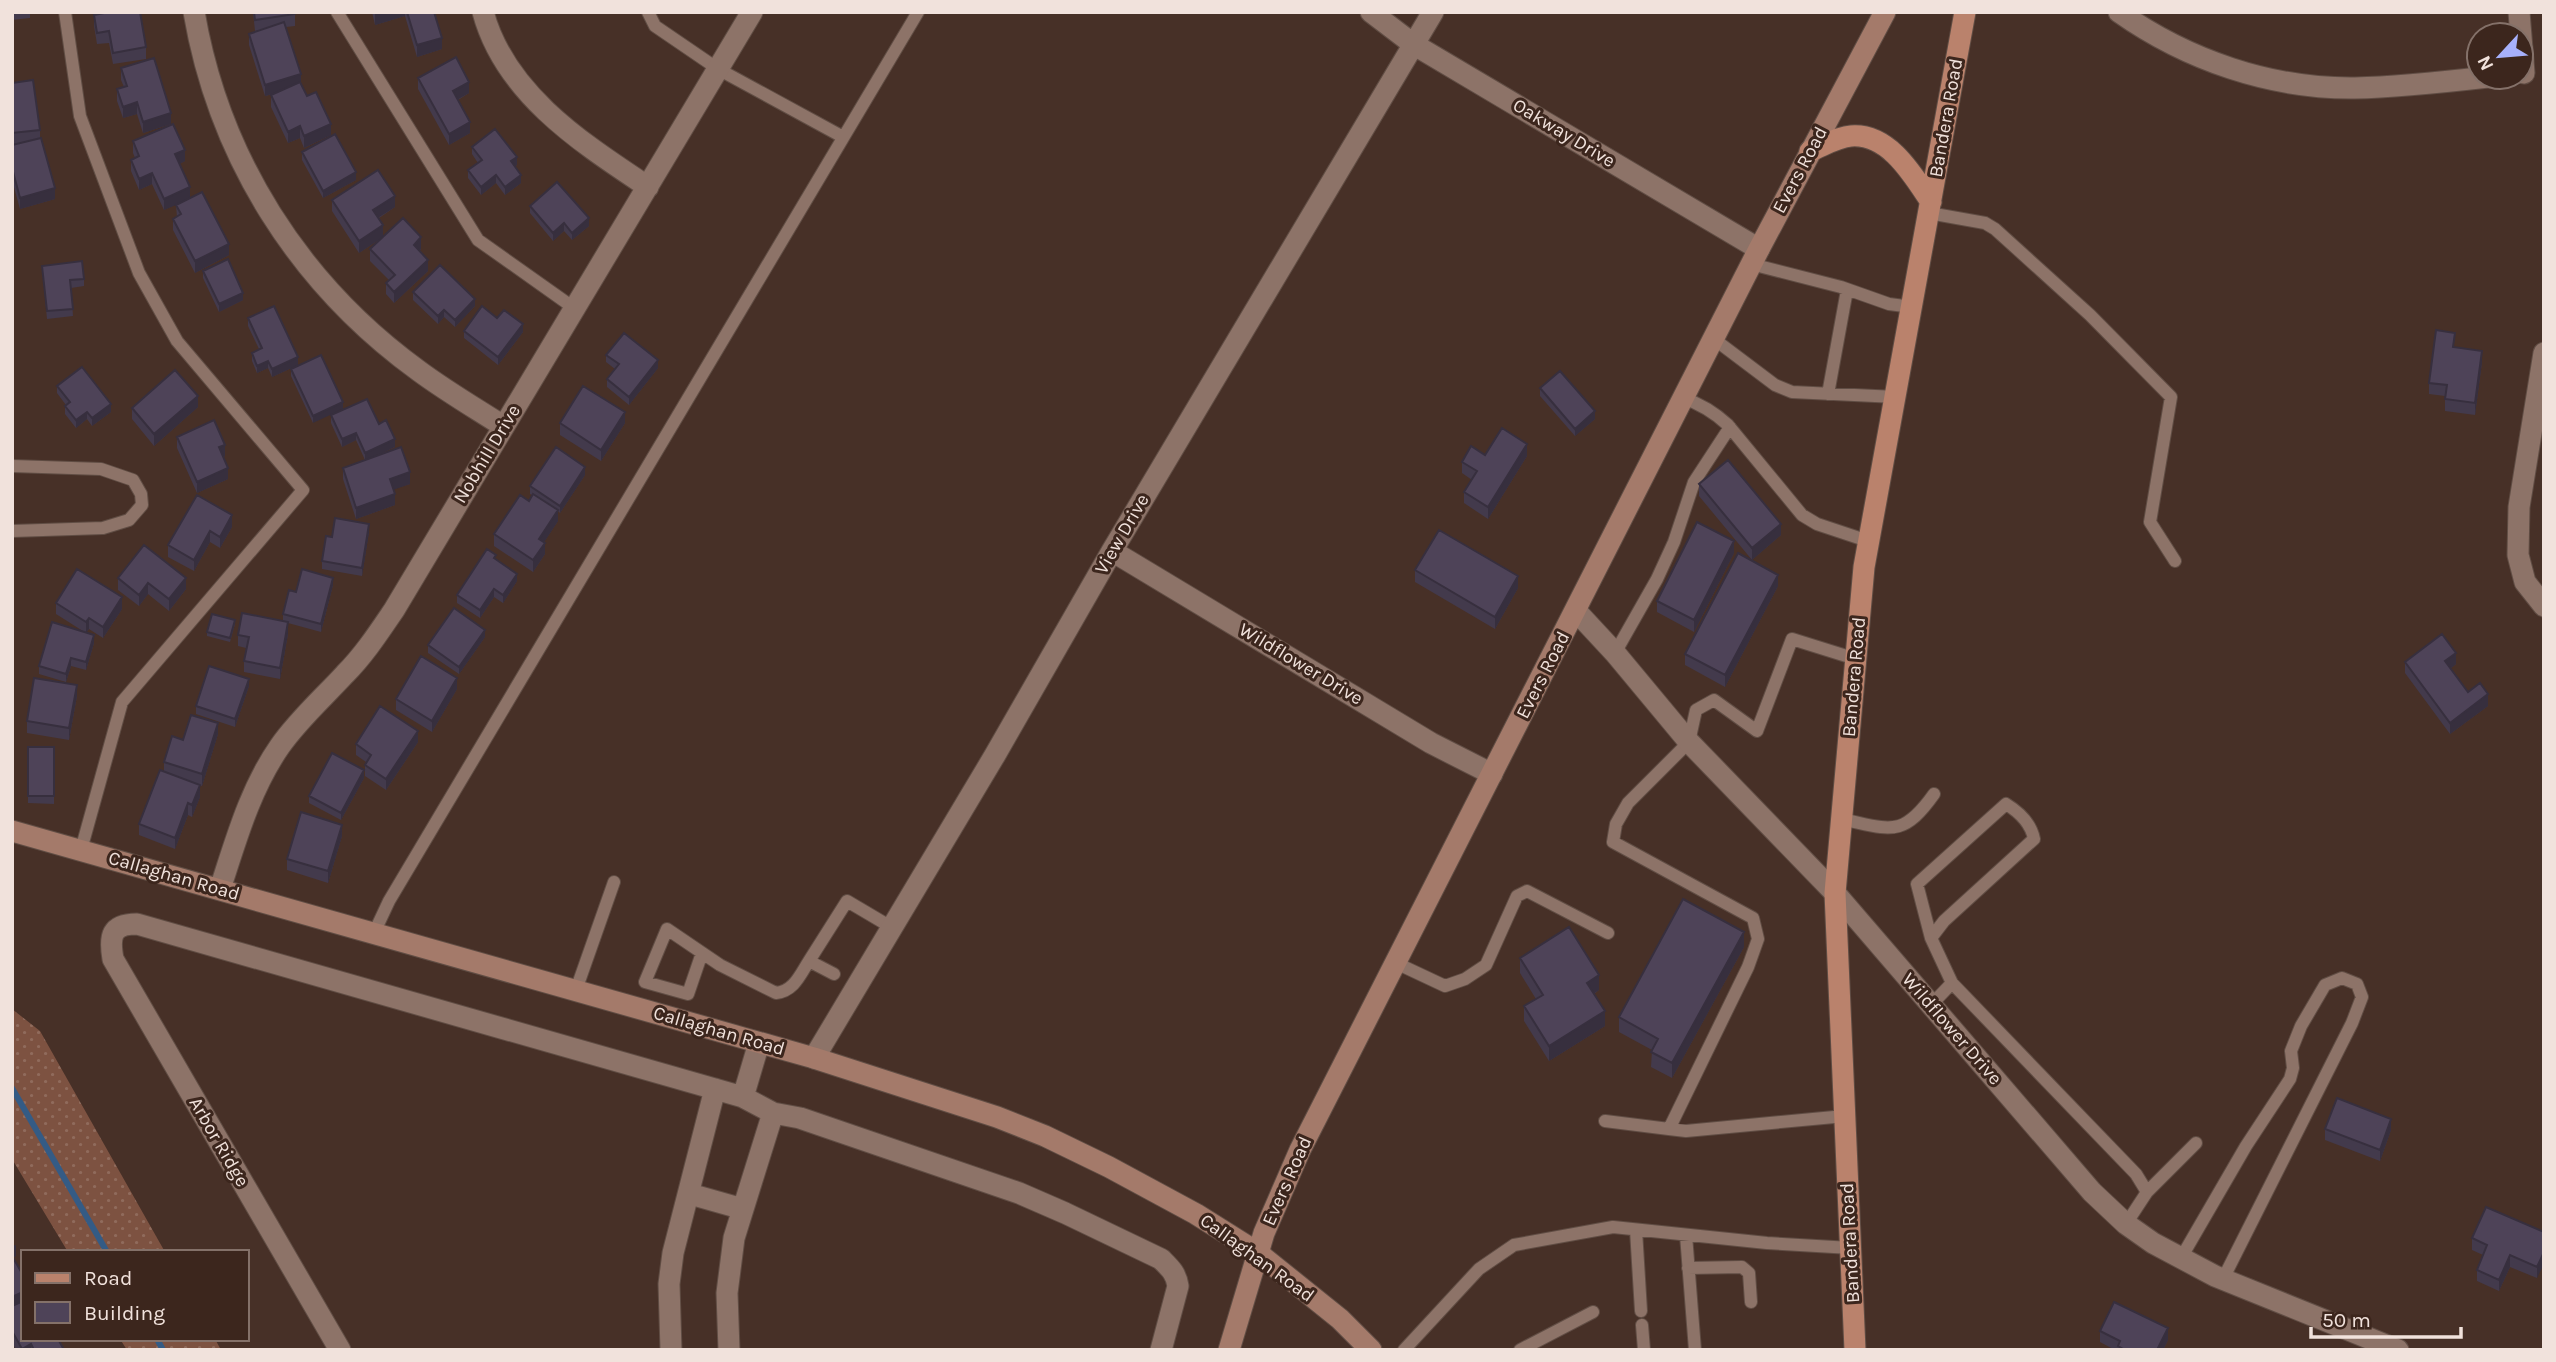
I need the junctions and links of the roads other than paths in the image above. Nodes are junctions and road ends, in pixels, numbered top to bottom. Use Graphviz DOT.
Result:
graph roads {
  1 [pos="65,12"];
  2 [pos="194,12"];
  3 [pos="337,12"];
  4 [pos="483,12"];
  5 [pos="648,12"];
  6 [pos="752,12"];
  7 [pos="918,12"];
  8 [pos="1371,12"];
  9 [pos="1433,12"];
  10 [pos="1965,12"];
  11 [pos="2119,12"];
  12 [pos="1879,14"];
  13 [pos="1413,44"];
  14 [pos="718,69"];
  15 [pos="2465,80"];
  16 [pos="843,137"];
  17 [pos="1810,151"];
  18 [pos="648,187"];
  19 [pos="1930,208"];
  20 [pos="1755,257"];
  21 [pos="1847,290"];
  22 [pos="1912,307"];
  23 [pos="574,308"];
  24 [pos="1714,339"];
  25 [pos="2544,353"];
  26 [pos="1828,394"];
  27 [pos="1896,397"];
  28 [pos="1683,398"];
  29 [pos="503,426"];
  30 [pos="1730,427"];
  31 [pos="12,466"];
  32 [pos="12,531"];
  33 [pos="1868,541"];
  34 [pos="1112,551"];
  35 [pos="2175,561"];
  36 [pos="2544,606"];
  37 [pos="1576,611"];
  38 [pos="1615,653"];
  39 [pos="1856,659"];
  40 [pos="1689,742"];
  41 [pos="1492,774"];
  42 [pos="1934,794"];
  43 [pos="1841,819"];
  44 [pos="12,831"];
  45 [pos="81,850"];
  46 [pos="614,883"];
  47 [pos="220,889"];
  48 [pos="1835,892"];
  49 [pos="891,927"];
  50 [pos="374,933"];
  51 [pos="1608,933"];
  52 [pos="1931,938"];
  53 [pos="702,953"];
  54 [pos="809,961"];
  55 [pos="1396,962"];
  56 [pos="834,974"];
  57 [pos="1952,983"];
  58 [pos="576,990"];
  59 [pos="1931,1005"];
  60 [pos="759,1043"];
  61 [pos="814,1058"];
  62 [pos="715,1089"];
  63 [pos="743,1097"];
  64 [pos="773,1113"];
  65 [pos="1845,1116"];
  66 [pos="1605,1121"];
  67 [pos="1669,1129"];
  68 [pos="2196,1143"];
  69 [pos="2147,1192"];
  70 [pos="690,1194"];
  71 [pos="743,1209"];
  72 [pos="2126,1224"];
  73 [pos="1636,1230"];
  74 [pos="1686,1235"];
  75 [pos="1851,1248"];
  76 [pos="1258,1253"];
  77 [pos="2181,1258"];
  78 [pos="1688,1268"];
  79 [pos="2223,1279"];
  80 [pos="1751,1302"];
  81 [pos="1641,1311"];
  82 [pos="1593,1312"];
  83 [pos="1642,1325"];
  84 [pos="340,1350"];
  85 [pos="671,1350"];
  86 [pos="729,1350"];
  87 [pos="1161,1350"];
  88 [pos="1229,1350"];
  89 [pos="1371,1350"];
  90 [pos="1404,1350"];
  91 [pos="1520,1350"];
  92 [pos="1643,1350"];
  93 [pos="1695,1350"];
  94 [pos="1855,1350"];
  95 [pos="2398,1350"];
  1 -- 45 [label="lane"];
  2 -- 29 [label="street"];
  3 -- 23 [label="lane"];
  4 -- 18 [label="street"];
  5 -- 14 [label="lane"];
  6 -- 14 [label="street, Nobhill Drive"];
  7 -- 16 [label="lane"];
  8 -- 13 [label="street, Oakway Drive"];
  9 -- 13 [label="street, View Drive"];
  10 -- 19 [label="main road, Bandera Road"];
  11 -- 15 [label="street"];
  12 -- 17 [label="main road, Evers Road"];
  13 -- 20 [label="street, Oakway Drive"];
  13 -- 34 [label="street, View Drive"];
  14 -- 16 [label="lane"];
  14 -- 18 [label="street, Nobhill Drive"];
  16 -- 50 [label="lane"];
  17 -- 19 [label="main road"];
  17 -- 20 [label="main road, Evers Road"];
  18 -- 23 [label="street, Nobhill Drive"];
  19 -- 22 [label="main road, Bandera Road"];
  19 -- 35 [label="lane"];
  20 -- 21 [label="lane"];
  20 -- 24 [label="main road, Evers Road"];
  21 -- 22 [label="lane"];
  21 -- 26 [label="lane"];
  22 -- 27 [label="main road, Bandera Road"];
  23 -- 29 [label="street, Nobhill Drive"];
  24 -- 26 [label="lane"];
  24 -- 28 [label="main road, Evers Road"];
  25 -- 36 [label="street"];
  26 -- 27 [label="lane"];
  27 -- 33 [label="main road, Bandera Road"];
  28 -- 30 [label="lane"];
  28 -- 37 [label="main road, Evers Road"];
  29 -- 47 [label="street, Nobhill Drive"];
  30 -- 33 [label="lane"];
  30 -- 38 [label="lane"];
  31 -- 32 [label="lane"];
  33 -- 39 [label="main road, Bandera Road"];
  34 -- 41 [label="street, Wildflower Drive"];
  34 -- 49 [label="street, View Drive"];
  37 -- 38 [label="street, Wildflower Drive"];
  37 -- 41 [label="main road, Evers Road"];
  38 -- 40 [label="street, Wildflower Drive"];
  39 -- 40 [label="lane"];
  39 -- 43 [label="main road, Bandera Road"];
  40 -- 48 [label="street, Wildflower Drive"];
  40 -- 67 [label="lane"];
  41 -- 55 [label="main road, Evers Road"];
  42 -- 43 [label="lane"];
  43 -- 48 [label="main road, Bandera Road"];
  44 -- 45 [label="main road, Callaghan Road"];
  45 -- 47 [label="main road, Callaghan Road"];
  46 -- 58 [label="lane"];
  47 -- 50 [label="main road, Callaghan Road"];
  48 -- 59 [label="street, Wildflower Drive"];
  48 -- 65 [label="main road, Bandera Road"];
  49 -- 54 [label="lane"];
  49 -- 61 [label="street, View Drive"];
  50 -- 58 [label="main road, Callaghan Road"];
  51 -- 55 [label="lane"];
  52 -- 52 [label="lane"];
  52 -- 57 [label="lane"];
  53 -- 53 [label="lane"];
  53 -- 54 [label="lane"];
  54 -- 56 [label="lane"];
  55 -- 76 [label="main road, Evers Road"];
  57 -- 59 [label="lane"];
  57 -- 69 [label="lane"];
  58 -- 60 [label="main road, Callaghan Road"];
  59 -- 72 [label="street, Wildflower Drive"];
  60 -- 61 [label="main road, Callaghan Road"];
  60 -- 63 [label="street"];
  61 -- 76 [label="main road, Callaghan Road"];
  62 -- 63 [label="street"];
  62 -- 70 [label="street"];
  62 -- 84 [label="street, Arbor Ridge"];
  63 -- 64 [label="street"];
  64 -- 71 [label="street"];
  64 -- 87 [label="street"];
  65 -- 67 [label="lane"];
  65 -- 75 [label="main road, Bandera Road"];
  66 -- 67 [label="lane"];
  68 -- 69 [label="lane"];
  69 -- 72 [label="lane"];
  70 -- 71 [label="street"];
  70 -- 85 [label="street"];
  71 -- 86 [label="street"];
  72 -- 77 [label="street, Wildflower Drive"];
  73 -- 74 [label="lane"];
  73 -- 81 [label="lane"];
  73 -- 90 [label="lane"];
  74 -- 75 [label="lane"];
  74 -- 78 [label="lane"];
  75 -- 94 [label="main road, Bandera Road"];
  76 -- 88 [label="main road, Evers Road"];
  76 -- 89 [label="main road, Callaghan Road"];
  77 -- 79 [label="street, Wildflower Drive"];
  77 -- 79 [label="lane"];
  78 -- 80 [label="lane"];
  78 -- 93 [label="lane"];
  79 -- 95 [label="street, Wildflower Drive"];
  82 -- 91 [label="lane"];
  83 -- 92 [label="lane"];
}
